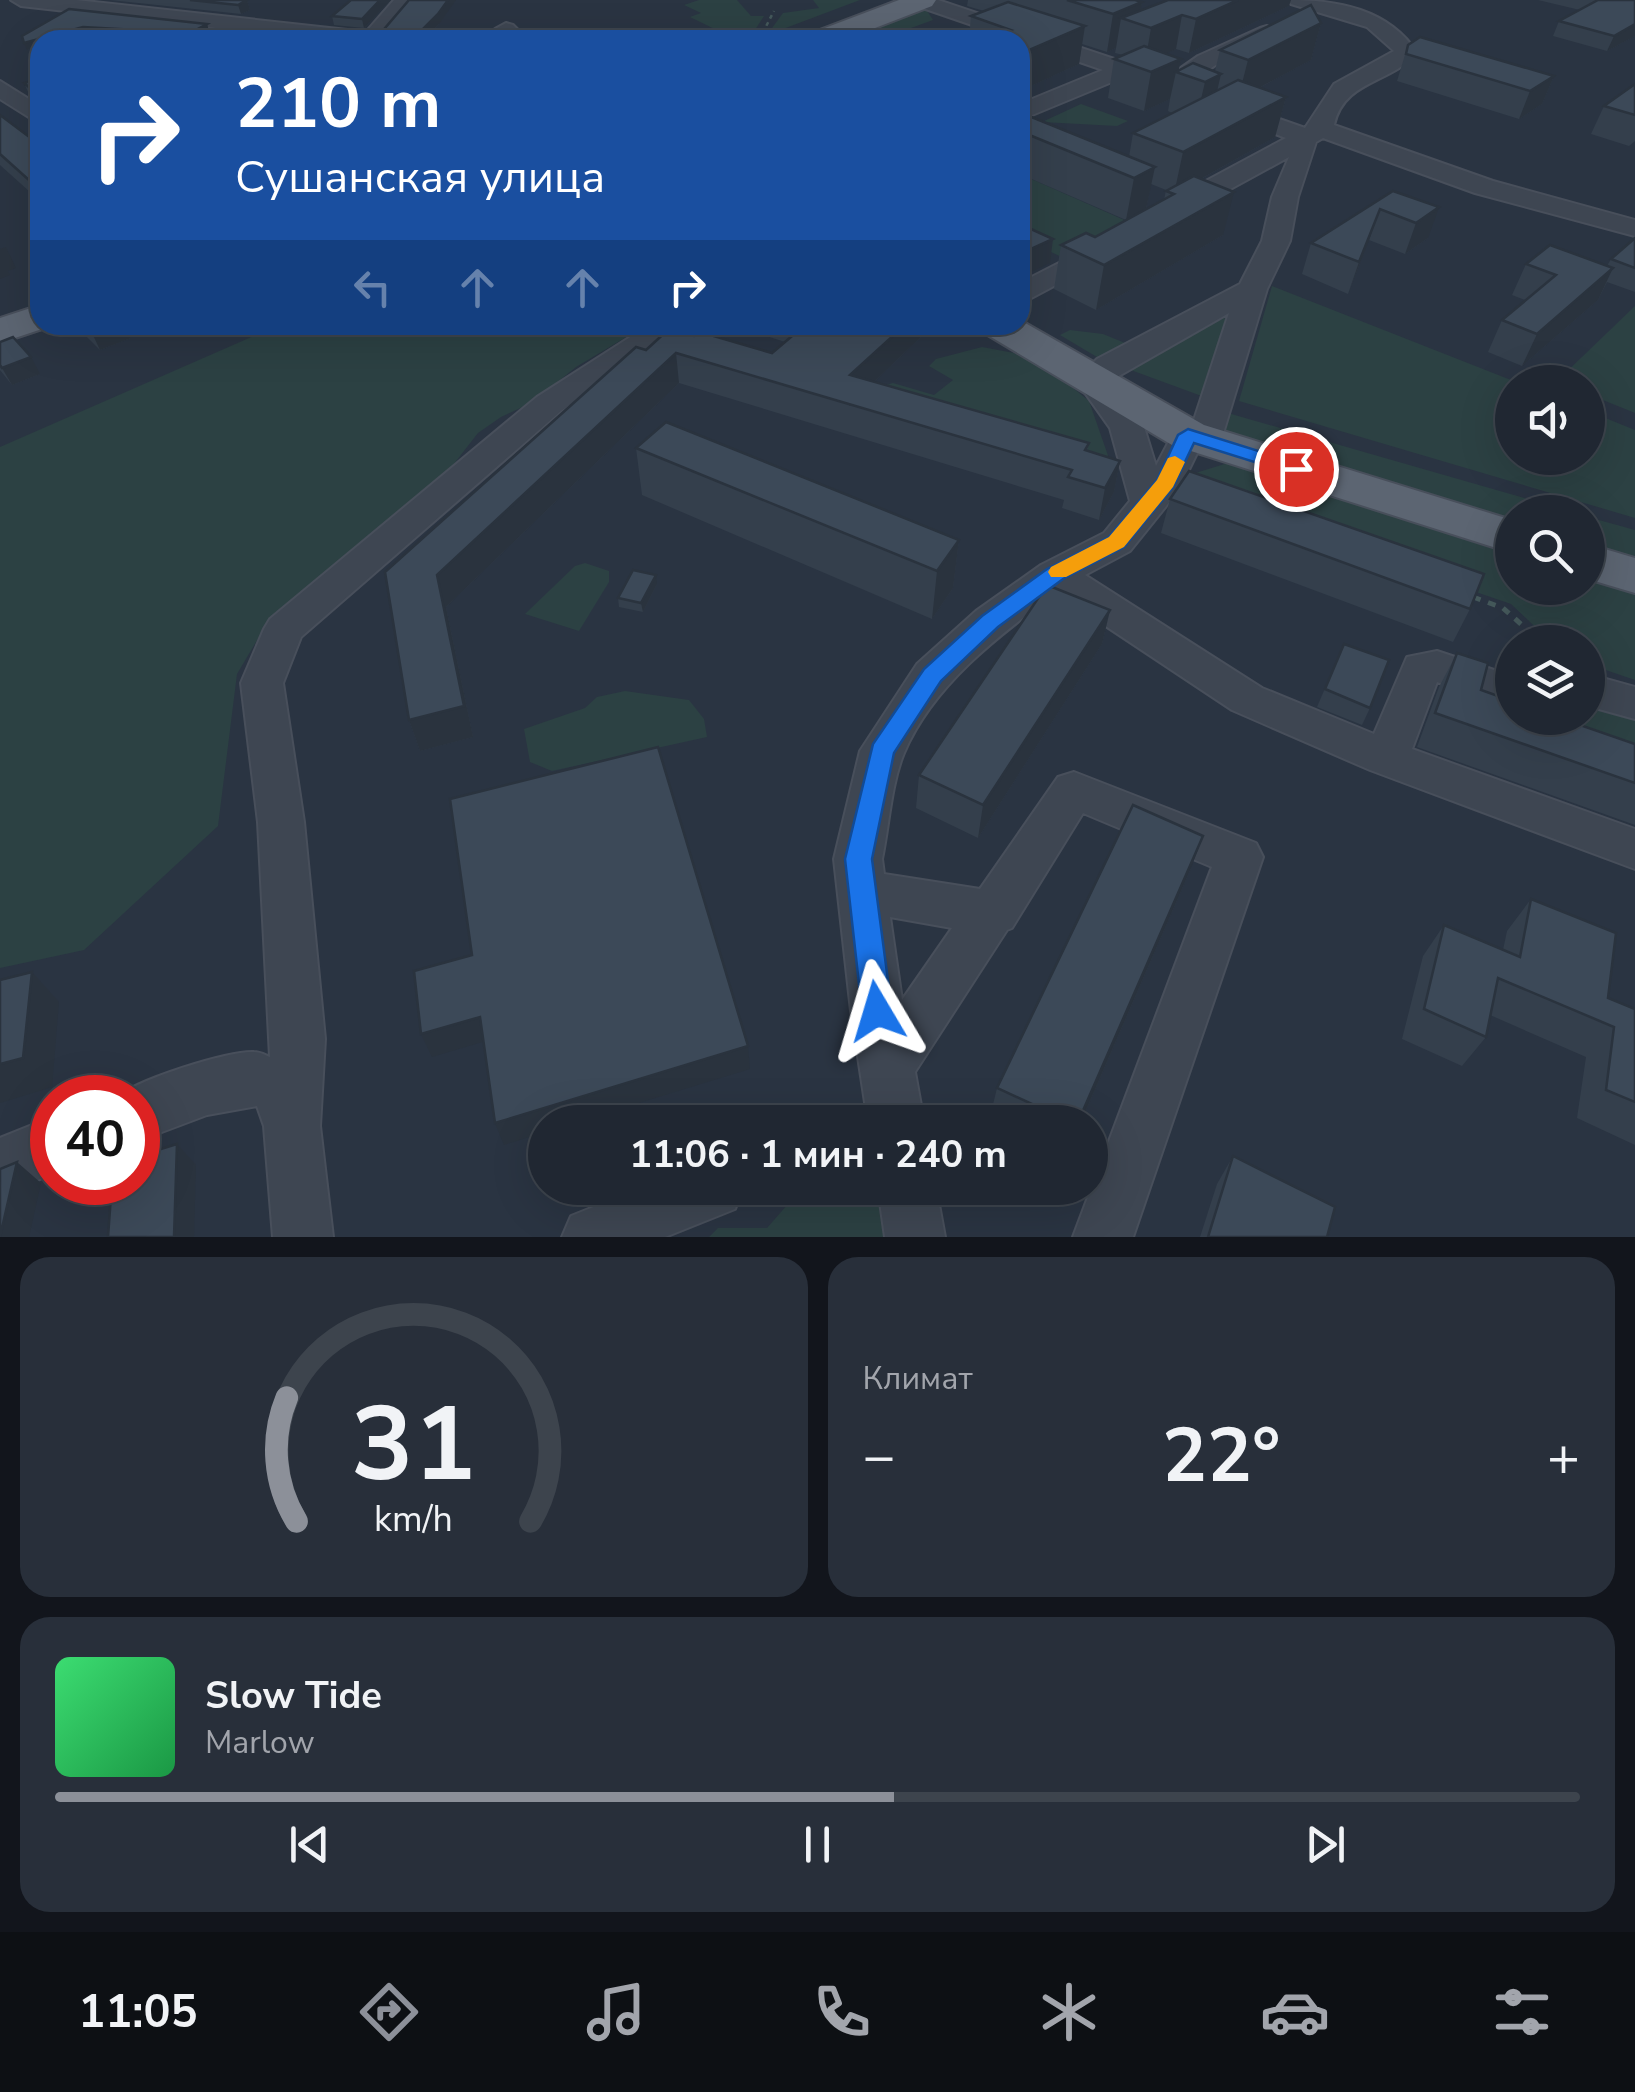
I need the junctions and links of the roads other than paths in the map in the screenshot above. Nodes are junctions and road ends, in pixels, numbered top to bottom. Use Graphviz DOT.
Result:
graph roads {
  1 [pos="21,0"];
  2 [pos="406,0"];
  3 [pos="922,0"];
  4 [pos="1298,0"];
  5 [pos="1334,11"];
  6 [pos="290,30"];
  7 [pos="379,30"];
  8 [pos="844,30"];
  9 [pos="1004,30"];
  10 [pos="1030,38"];
  11 [pos="1128,68"];
  12 [pos="1170,86"];
  13 [pos="0,88"];
  14 [pos="1030,109"];
  15 [pos="30,110"];
  16 [pos="1312,133"];
  17 [pos="1141,194"];
  18 [pos="1175,208"];
  19 [pos="1151,222"];
  20 [pos="1635,228"];
  21 [pos="1123,238"];
  22 [pos="1030,289"];
  23 [pos="1252,289"];
  24 [pos="30,320"];
  25 [pos="0,331"];
  26 [pos="655,335"];
  27 [pos="1017,335"];
  28 [pos="1092,380"];
  29 [pos="1196,438"];
  30 [pos="1149,502"];
  31 [pos="1495,532"];
  32 [pos="1605,566"];
  33 [pos="1055,574"];
  34 [pos="1635,576"];
  35 [pos="1605,694"];
  36 [pos="1495,695"];
  37 [pos="1635,702"];
  38 [pos="1386,758"];
  39 [pos="1635,849"];
  40 [pos="862,892"];
  41 [pos="994,912"];
  42 [pos="160,1105"];
  43 [pos="888,1105"];
  44 [pos="889,1105"];
  45 [pos="292,1126"];
  46 [pos="30,1154"];
  47 [pos="0,1166"];
  48 [pos="672,1205"];
  49 [pos="910,1205"];
  50 [pos="303,1237"];
  51 [pos="592,1237"];
  52 [pos="916,1237"];
  53 [pos="1104,1237"];
  1 -- 6 [label="street"];
  2 -- 7 [label="street"];
  3 -- 8 [label="main road"];
  3 -- 9 [label="street"];
  4 -- 5 [label="street"];
  5 -- 12 [label="street"];
  5 -- 16 [label="street"];
  10 -- 11 [label="street"];
  11 -- 12 [label="street"];
  11 -- 14 [label="street"];
  12 -- 16 [label="street"];
  13 -- 15 [label="street"];
  16 -- 18 [label="street"];
  16 -- 20 [label="street"];
  16 -- 23 [label="street"];
  17 -- 18 [label="street"];
  18 -- 19 [label="street"];
  21 -- 22 [label="street"];
  23 -- 28 [label="street"];
  23 -- 29 [label="street"];
  24 -- 25 [label="main road"];
  26 -- 45 [label="street"];
  27 -- 28 [label="main road"];
  28 -- 29 [label="main road"];
  28 -- 30 [label="street"];
  29 -- 30 [label="street"];
  29 -- 31 [label="main road"];
  30 -- 33 [label="street"];
  32 -- 34 [label="main road"];
  33 -- 38 [label="street"];
  33 -- 40 [label="street"];
  35 -- 37 [label="street"];
  36 -- 38 [label="street"];
  38 -- 39 [label="street"];
  40 -- 41 [label="street"];
  40 -- 43 [label="street"];
  41 -- 44 [label="street"];
  41 -- 53 [label="street"];
  42 -- 45 [label="street"];
  45 -- 50 [label="street"];
  46 -- 47 [label="street"];
  48 -- 51 [label="street"];
  49 -- 52 [label="street"];
}
